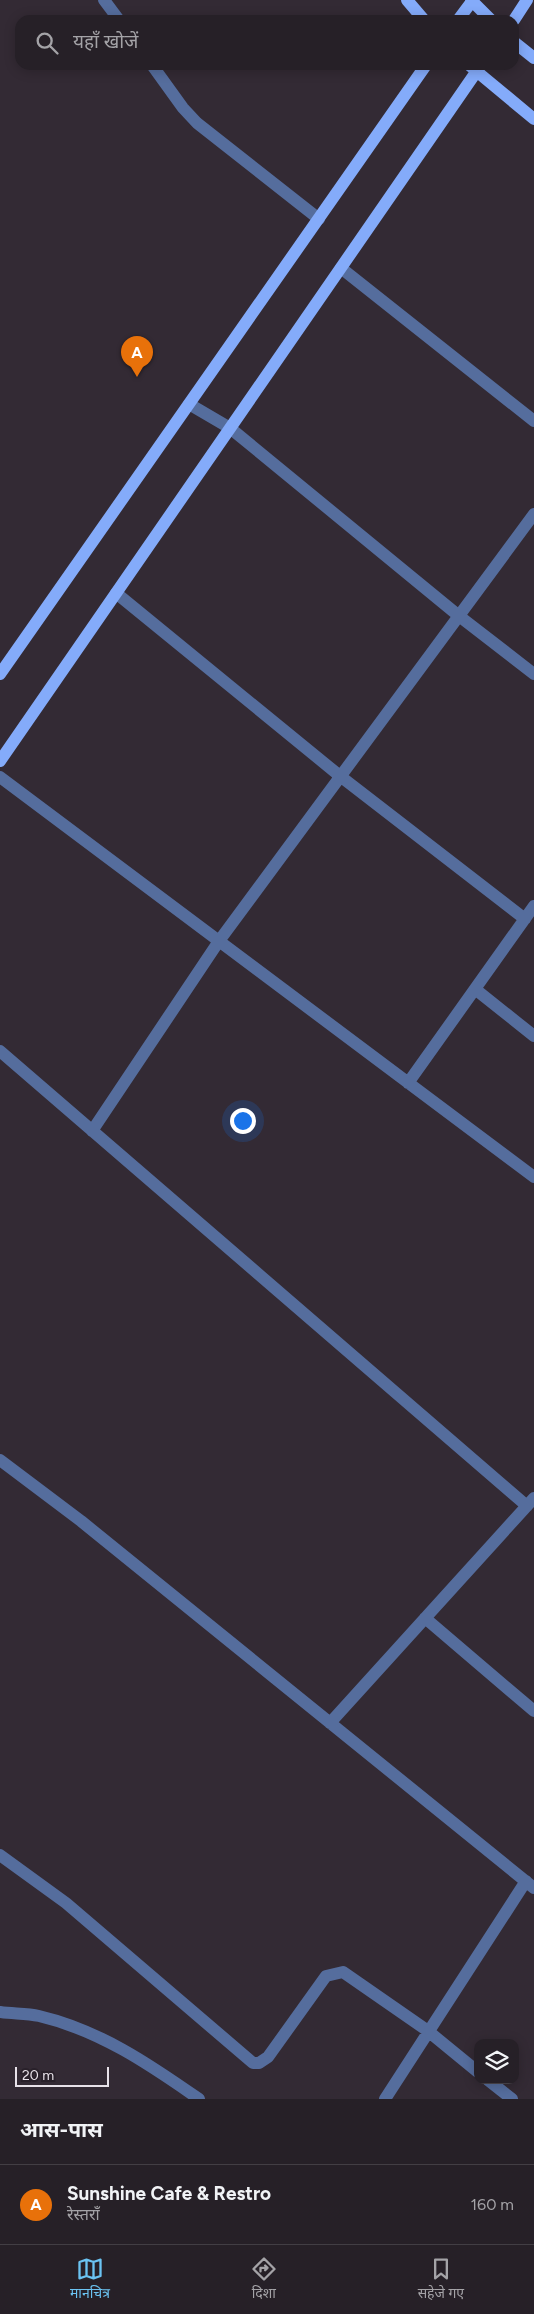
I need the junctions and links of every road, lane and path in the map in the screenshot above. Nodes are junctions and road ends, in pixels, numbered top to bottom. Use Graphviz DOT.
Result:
graph roads {
  1 [pos="104,0"];
  2 [pos="407,0"];
  3 [pos="472,0"];
  4 [pos="527,0"];
  5 [pos="115,15"];
  6 [pos="420,15"];
  7 [pos="462,15"];
  8 [pos="486,15"];
  9 [pos="517,15"];
  10 [pos="519,46"];
  11 [pos="534,58"];
  12 [pos="156,70"];
  13 [pos="423,70"];
  14 [pos="473,70"];
  15 [pos="478,70"];
  16 [pos="534,119"];
  17 [pos="319,219"];
  18 [pos="341,268"];
  19 [pos="189,404"];
  20 [pos="534,421"];
  21 [pos="230,428"];
  22 [pos="534,514"];
  23 [pos="116,593"];
  24 [pos="458,616"];
  25 [pos="0,674"];
  26 [pos="534,674"];
  27 [pos="0,761"];
  28 [pos="340,776"];
  29 [pos="0,777"];
  30 [pos="534,906"];
  31 [pos="525,919"];
  32 [pos="219,941"];
  33 [pos="475,989"];
  34 [pos="534,1036"];
  35 [pos="0,1051"];
  36 [pos="408,1083"];
  37 [pos="92,1131"];
  38 [pos="534,1177"];
  39 [pos="0,1460"];
  40 [pos="530,1502"];
  41 [pos="425,1618"];
  42 [pos="534,1711"];
  43 [pos="330,1723"];
  44 [pos="0,1855"];
  45 [pos="530,1884"];
  46 [pos="0,2012"];
  47 [pos="428,2031"];
  48 [pos="474,2069"];
  49 [pos="493,2084"];
  50 [pos="199,2099"];
  51 [pos="385,2099"];
  52 [pos="512,2099"];
  1 -- 5 [label="street"];
  2 -- 6 [label="main road"];
  3 -- 7 [label="main road"];
  3 -- 8 [label="main road"];
  4 -- 9 [label="main road"];
  10 -- 11 [label="main road"];
  12 -- 17 [label="street"];
  13 -- 17 [label="main road"];
  14 -- 18 [label="main road"];
  15 -- 16 [label="main road"];
  17 -- 19 [label="main road"];
  18 -- 20 [label="street"];
  18 -- 21 [label="main road"];
  19 -- 21 [label="street"];
  19 -- 25 [label="main road"];
  21 -- 23 [label="main road"];
  21 -- 24 [label="street"];
  22 -- 24 [label="street"];
  23 -- 27 [label="main road"];
  23 -- 28 [label="street"];
  24 -- 26 [label="street"];
  24 -- 28 [label="street"];
  28 -- 31 [label="street"];
  28 -- 32 [label="street"];
  29 -- 32 [label="street"];
  30 -- 31 [label="street"];
  31 -- 33 [label="street"];
  32 -- 36 [label="street"];
  32 -- 37 [label="street"];
  33 -- 34 [label="street"];
  33 -- 36 [label="street"];
  35 -- 37 [label="street"];
  36 -- 38 [label="street"];
  37 -- 40 [label="street"];
  39 -- 43 [label="street"];
  40 -- 41 [label="street"];
  41 -- 42 [label="street"];
  41 -- 43 [label="street"];
  43 -- 45 [label="street"];
  44 -- 47 [label="street"];
  45 -- 47 [label="street"];
  46 -- 50 [label="street"];
  47 -- 48 [label="street"];
  47 -- 51 [label="street"];
  49 -- 52 [label="street"];
}
